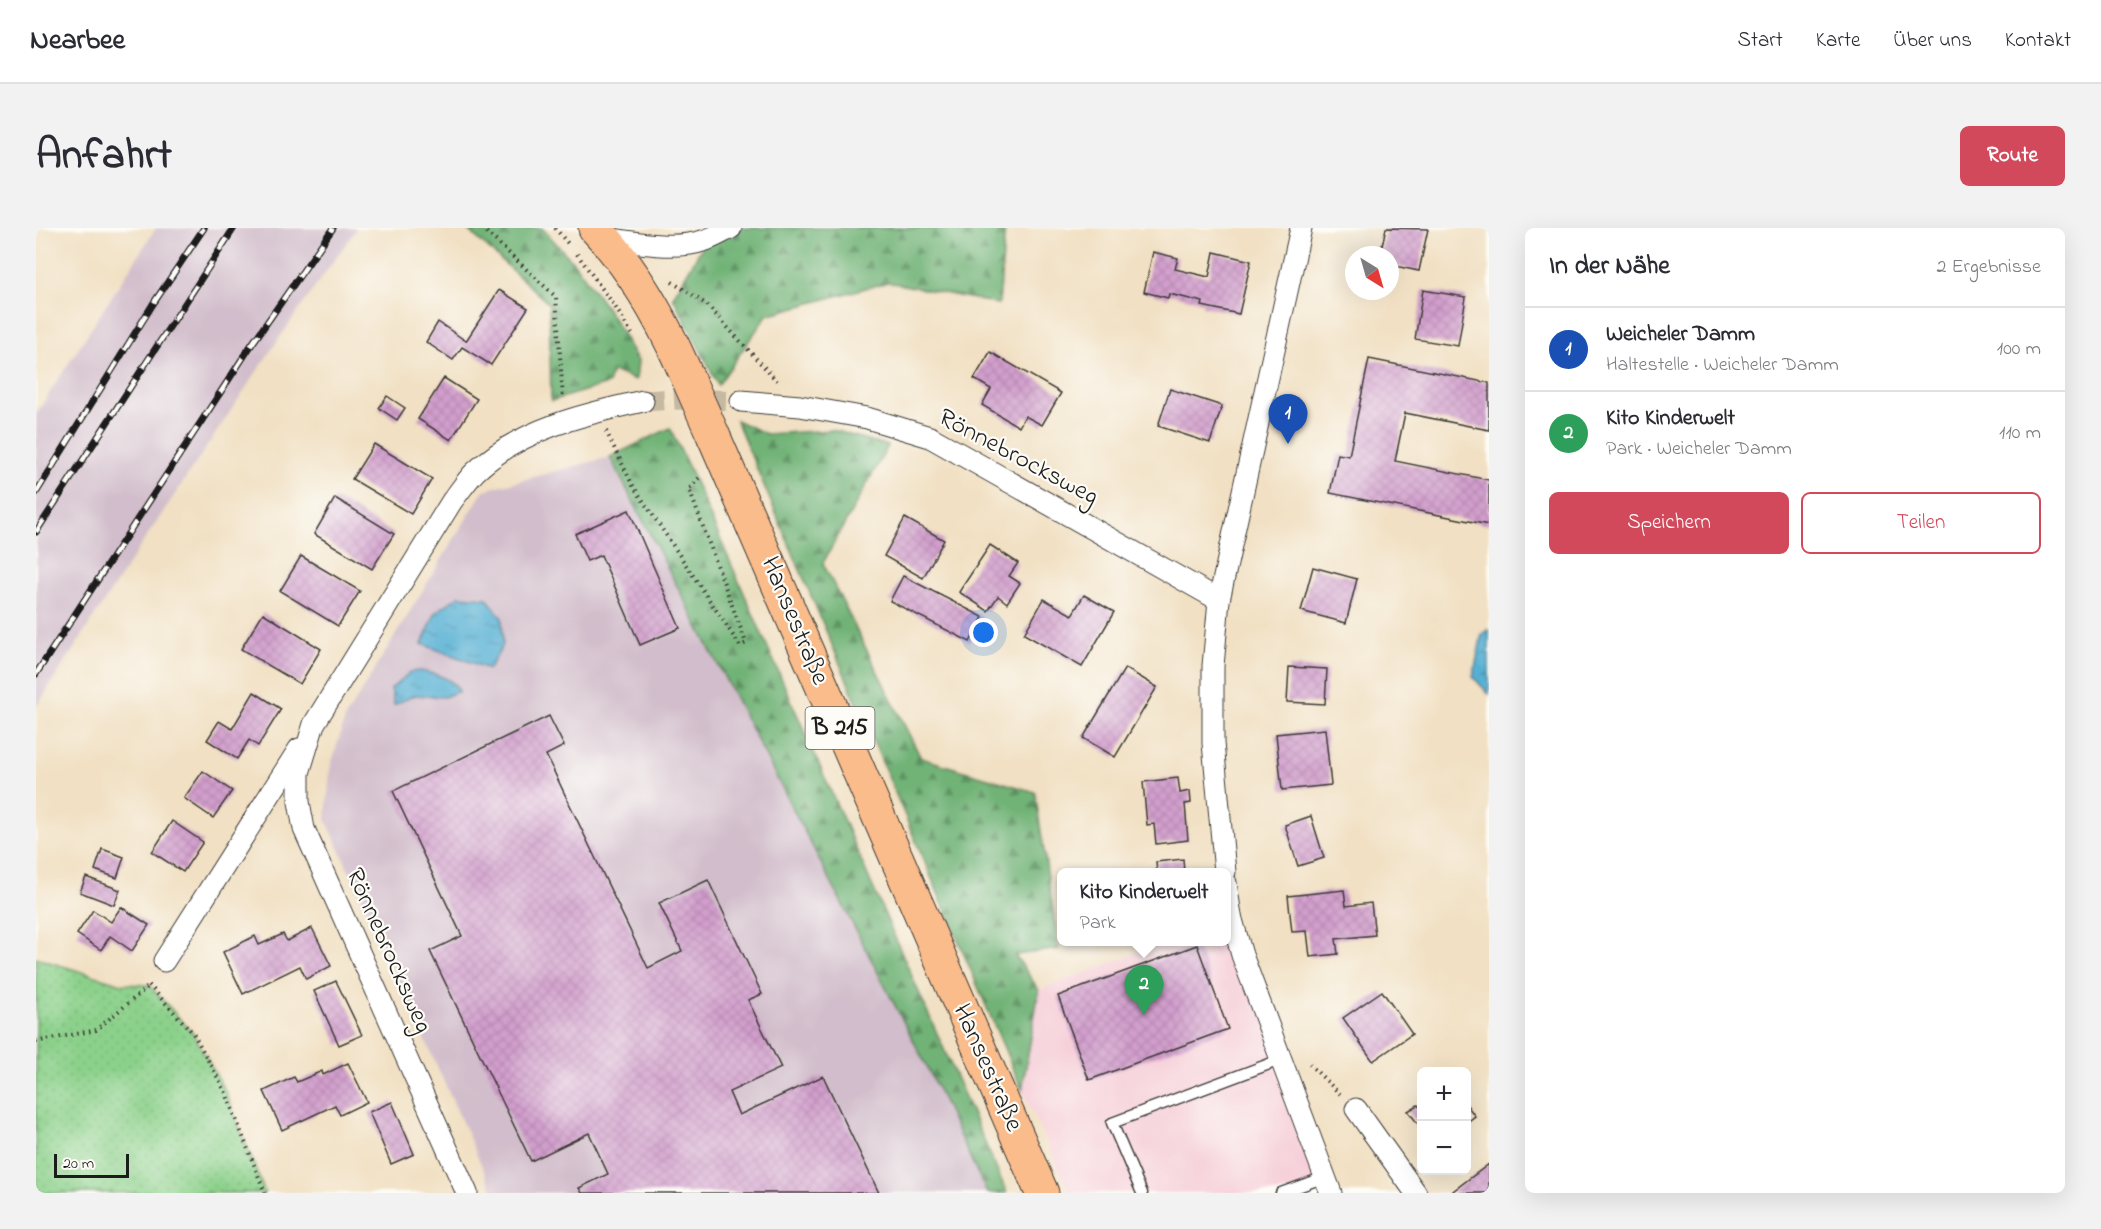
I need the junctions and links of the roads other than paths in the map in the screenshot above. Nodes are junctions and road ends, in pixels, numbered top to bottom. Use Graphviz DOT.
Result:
graph roads {
  1 [pos="731,228"];
  2 [pos="1301,228"];
  3 [pos="600,233"];
  4 [pos="643,401"];
  5 [pos="741,401"];
  6 [pos="1219,600"];
  7 [pos="314,724"];
  8 [pos="1225,868"];
  9 [pos="1231,916"];
  10 [pos="164,961"];
  11 [pos="1280,1060"];
  12 [pos="1356,1109"];
  13 [pos="1328,1185"];
  14 [pos="467,1193"];
  15 [pos="1042,1193"];
  16 [pos="1142,1193"];
  17 [pos="1281,1193"];
  18 [pos="1416,1193"];
  1 -- 3 [label="street"];
  2 -- 6 [label="street"];
  3 -- 15 [label="main road, Hansestraße / B 215, bridge"];
  4 -- 7 [label="street, Rönnebrocksweg"];
  5 -- 6 [label="street, Rönnebrocksweg"];
  6 -- 8 [label="street"];
  7 -- 10 [label="street, Rönnebrocksweg"];
  7 -- 14 [label="street, Rönnebrocksweg"];
  9 -- 11 [label="street"];
  11 -- 13 [label="street"];
  11 -- 16 [label="lane"];
  12 -- 18 [label="street"];
  13 -- 17 [label="lane"];
}
